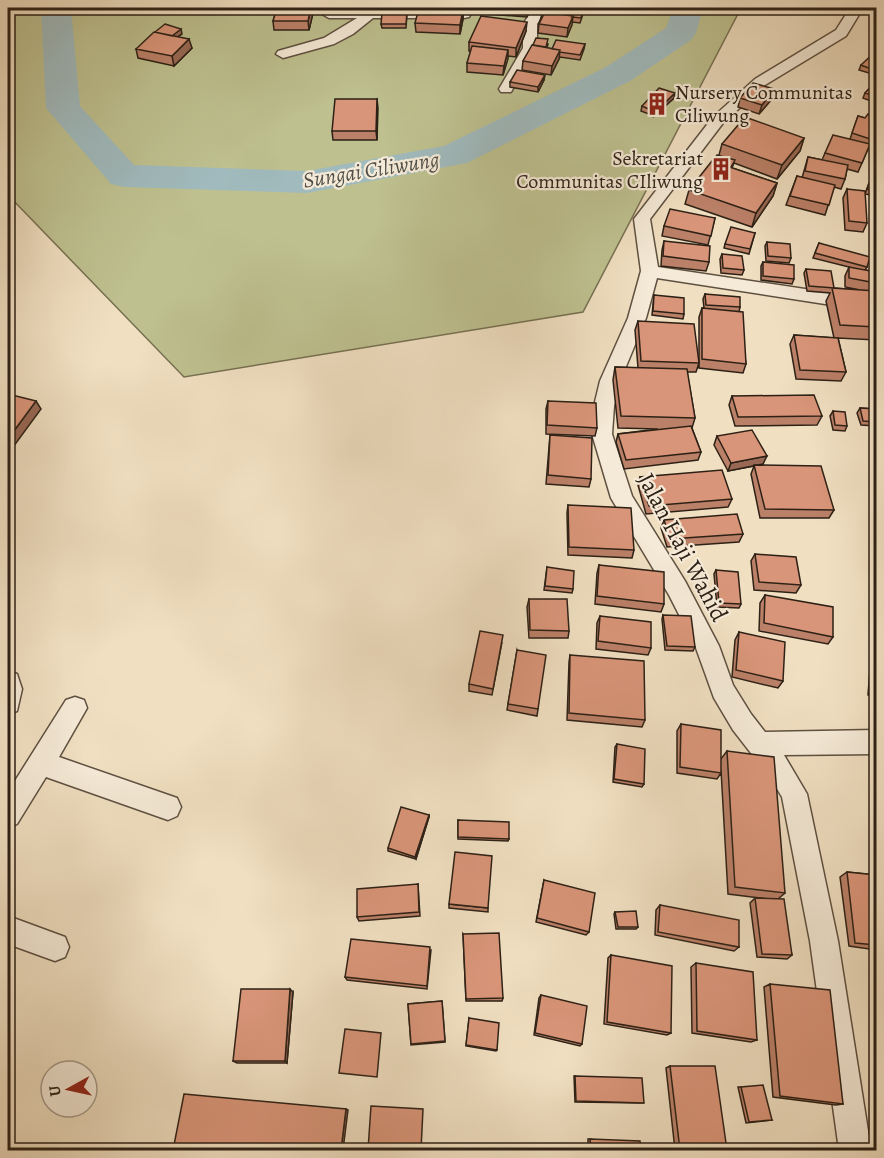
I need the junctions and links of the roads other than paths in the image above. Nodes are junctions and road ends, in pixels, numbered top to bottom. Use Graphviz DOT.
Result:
graph roads {
  1 [pos="467,8"];
  2 [pos="540,8"];
  3 [pos="856,8"];
  4 [pos="367,11"];
  5 [pos="329,14"];
  6 [pos="283,54"];
  7 [pos="506,89"];
  8 [pos="650,271"];
  9 [pos="838,300"];
  10 [pos="8,682"];
  11 [pos="8,703"];
  12 [pos="75,708"];
  13 [pos="876,742"];
  14 [pos="758,744"];
  15 [pos="41,763"];
  16 [pos="168,807"];
  17 [pos="8,815"];
  18 [pos="8,930"];
  19 [pos="55,947"];
  20 [pos="855,1150"];
  1 -- 4 [label="street"];
  2 -- 7 [label="street"];
  3 -- 8 [label="street, Jalan Haji Wahid"];
  4 -- 5 [label="street"];
  4 -- 6 [label="street"];
  8 -- 9 [label="street"];
  8 -- 14 [label="street, Jalan Haji Wahid"];
  10 -- 11 [label="street"];
  12 -- 15 [label="street"];
  13 -- 14 [label="street"];
  14 -- 20 [label="street, Jalan Haji Wahid"];
  15 -- 16 [label="street"];
  15 -- 17 [label="street"];
  18 -- 19 [label="street"];
}
